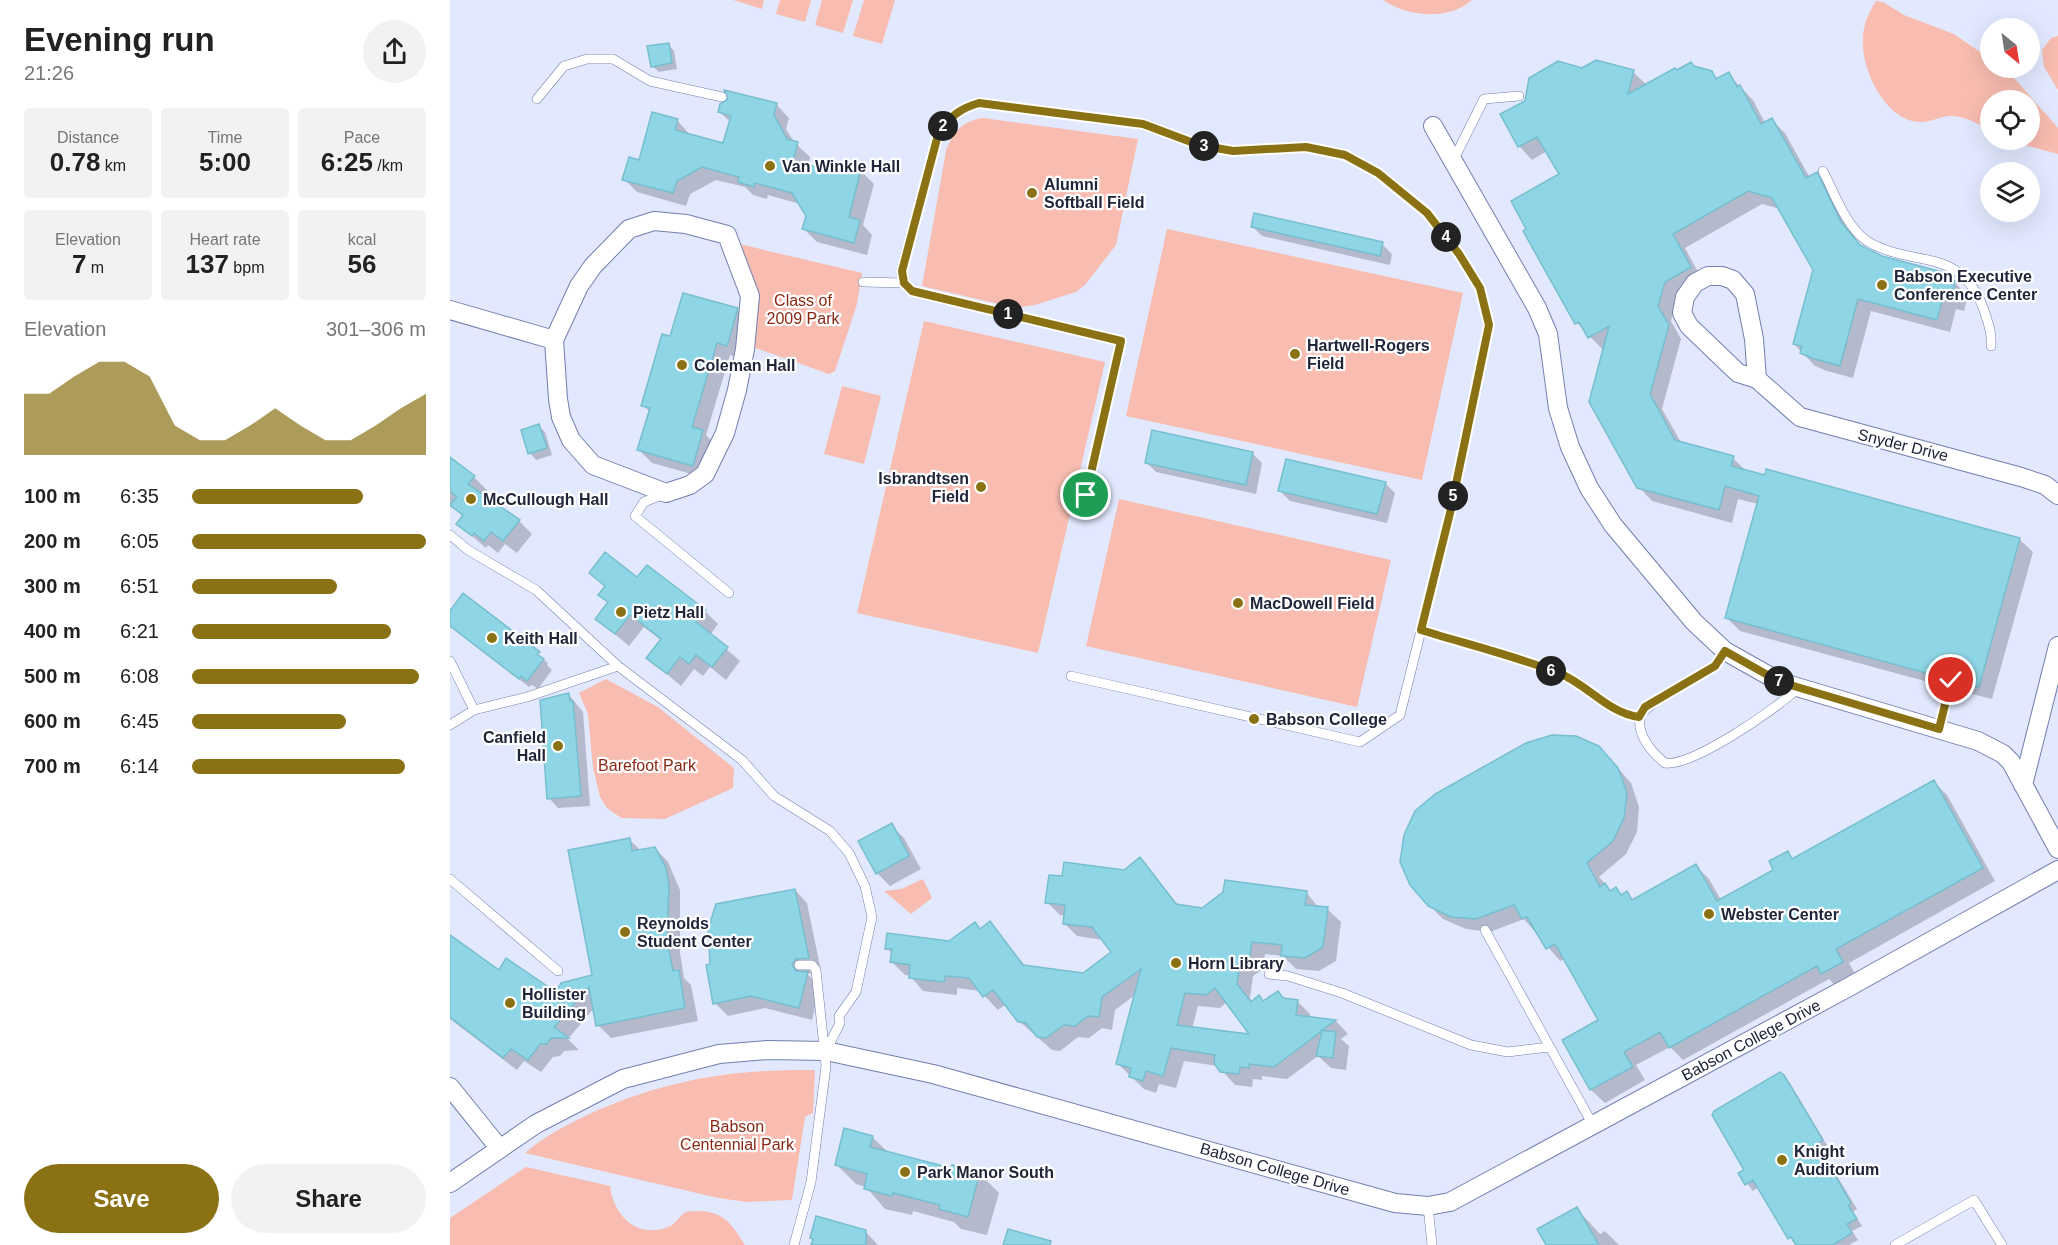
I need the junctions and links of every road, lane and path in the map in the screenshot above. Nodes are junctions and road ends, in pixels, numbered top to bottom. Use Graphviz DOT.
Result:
graph roads {
  1 [pos="1519,96"];
  2 [pos="722,97"];
  3 [pos="537,99"];
  4 [pos="1433,126"];
  5 [pos="1453,161"];
  6 [pos="1823,171"];
  7 [pos="864,282"];
  8 [pos="904,283"];
  9 [pos="450,310"];
  10 [pos="554,340"];
  11 [pos="1991,346"];
  12 [pos="1757,379"];
  13 [pos="666,493"];
  14 [pos="1086,495"];
  15 [pos="2058,495"];
  16 [pos="450,536"];
  17 [pos="729,593"];
  18 [pos="1421,630"];
  19 [pos="2058,646"];
  20 [pos="1725,651"];
  21 [pos="450,661"];
  22 [pos="618,666"];
  23 [pos="1071,676"];
  24 [pos="1951,680"];
  25 [pos="1798,688"];
  26 [pos="474,710"];
  27 [pos="1639,717"];
  28 [pos="450,725"];
  29 [pos="1939,729"];
  30 [pos="2023,785"];
  31 [pos="2058,849"];
  32 [pos="2058,870"];
  33 [pos="450,879"];
  34 [pos="1485,930"];
  35 [pos="799,965"];
  36 [pos="558,971"];
  37 [pos="1269,974"];
  38 [pos="1550,1047"];
  39 [pos="826,1050"];
  40 [pos="450,1087"];
  41 [pos="1593,1125"];
  42 [pos="500,1149"];
  43 [pos="450,1183"];
  44 [pos="1428,1206"];
  45 [pos="794,1245"];
  46 [pos="1432,1245"];
  47 [pos="1895,1245"];
  48 [pos="2002,1245"];
  1 -- 5 [label="lane"];
  2 -- 3 [label="lane"];
  4 -- 5 [label="street"];
  5 -- 20 [label="street"];
  6 -- 11 [label="lane"];
  7 -- 8 [label="lane"];
  8 -- 14 [label="lane"];
  8 -- 18 [label="lane"];
  9 -- 10 [label="street"];
  10 -- 13 [label="street"];
  10 -- 13 [label="street"];
  12 -- 12 [label="street, Snyder Drive"];
  12 -- 15 [label="street, Snyder Drive"];
  13 -- 17 [label="lane"];
  16 -- 22 [label="lane"];
  18 -- 23 [label="lane"];
  18 -- 27 [label="lane"];
  19 -- 30 [label="street"];
  20 -- 25 [label="street"];
  20 -- 27 [label="lane"];
  21 -- 26 [label="lane"];
  22 -- 26 [label="lane"];
  22 -- 39 [label="lane"];
  24 -- 29 [label="lane"];
  25 -- 27 [label="lane"];
  25 -- 29 [label="street"];
  26 -- 28 [label="lane"];
  29 -- 30 [label="street"];
  30 -- 31 [label="street"];
  32 -- 41 [label="street, Babson College Drive"];
  33 -- 36 [label="lane"];
  34 -- 38 [label="lane"];
  35 -- 39 [label="lane"];
  37 -- 38 [label="lane"];
  38 -- 41 [label="lane"];
  39 -- 42 [label="street, Babson College Drive"];
  39 -- 44 [label="street, Babson College Drive"];
  39 -- 45 [label="lane"];
  40 -- 42 [label="street"];
  41 -- 44 [label="street, Babson College Drive"];
  42 -- 43 [label="street, Babson College Drive"];
  44 -- 46 [label="lane"];
  47 -- 48 [label="lane"];
}
